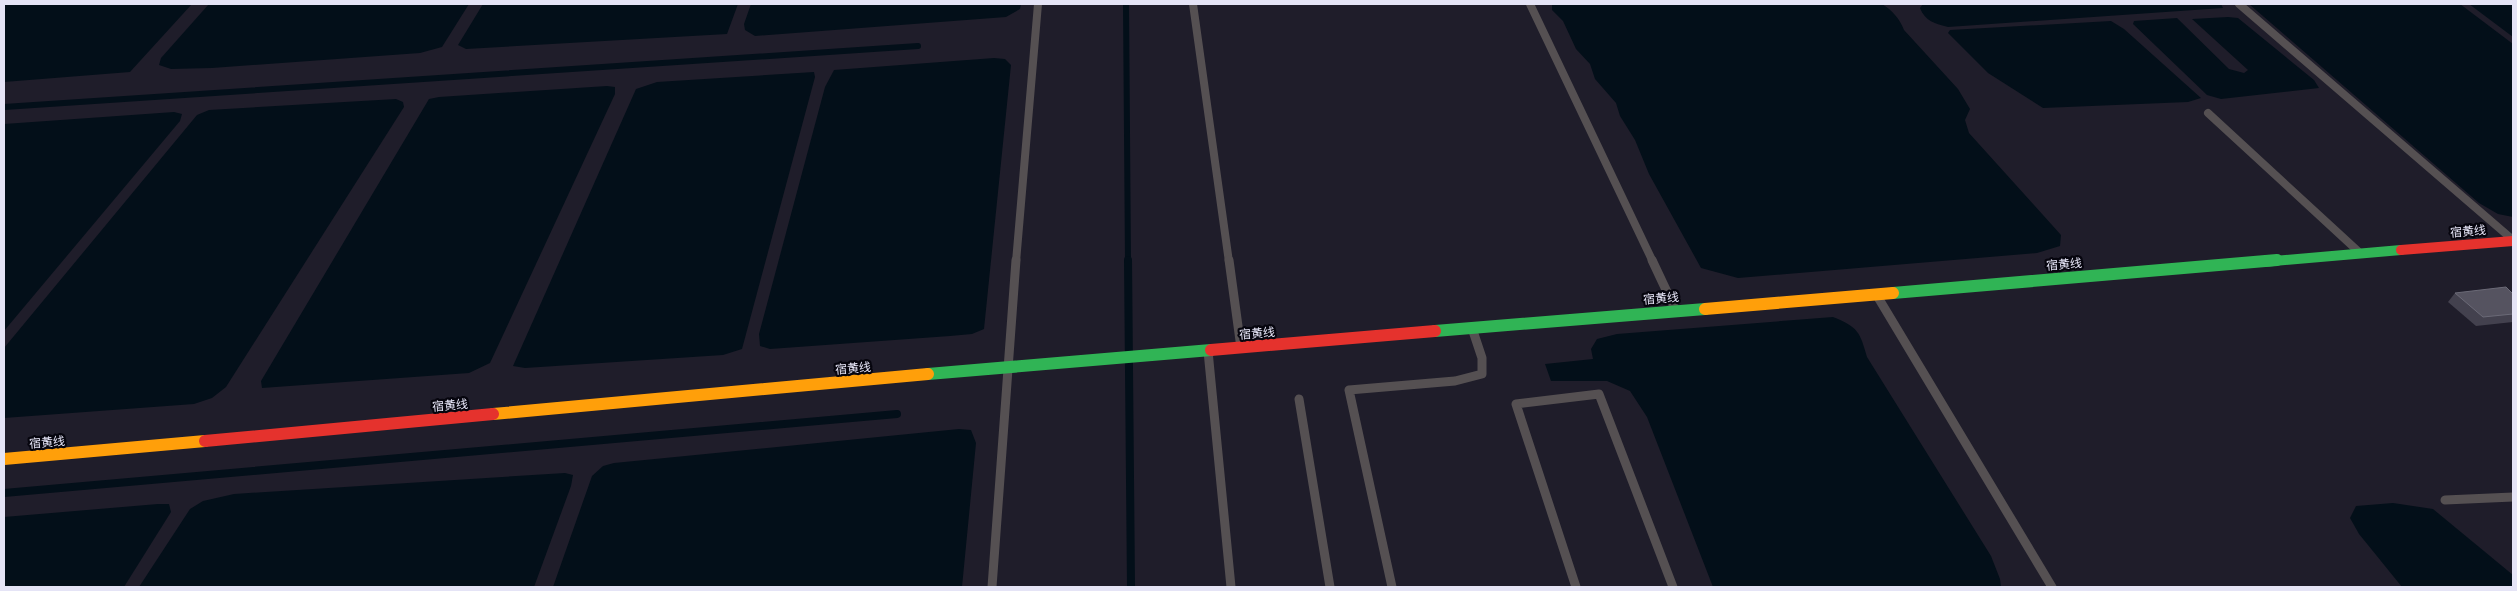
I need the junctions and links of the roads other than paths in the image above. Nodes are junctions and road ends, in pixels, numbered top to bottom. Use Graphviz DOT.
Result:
graph roads {
  1 [pos="1038,4"];
  2 [pos="1193,4"];
  3 [pos="1530,4"];
  4 [pos="2239,4"];
  5 [pos="2208,113"];
  6 [pos="2513,240"];
  7 [pos="2360,254"];
  8 [pos="1876,294"];
  9 [pos="1676,311"];
  10 [pos="1472,328"];
  11 [pos="1241,348"];
  12 [pos="1208,351"];
  13 [pos="1007,367"];
  14 [pos="1299,399"];
  15 [pos="4,459"];
  16 [pos="2513,497"];
  17 [pos="2445,500"];
  18 [pos="992,587"];
  19 [pos="1231,587"];
  20 [pos="1330,587"];
  21 [pos="1392,587"];
  22 [pos="1576,587"];
  23 [pos="1673,587"];
  24 [pos="2052,587"];
  1 -- 13 [label="lane"];
  2 -- 11 [label="lane"];
  3 -- 9 [label="lane"];
  4 -- 6 [label="lane"];
  5 -- 7 [label="lane"];
  6 -- 7 [label="main road, 宿黄线"];
  7 -- 8 [label="main road, 宿黄线"];
  8 -- 9 [label="main road, 宿黄线"];
  8 -- 24 [label="lane"];
  9 -- 10 [label="main road, 宿黄线"];
  10 -- 11 [label="main road, 宿黄线"];
  10 -- 21 [label="lane"];
  11 -- 12 [label="main road, 宿黄线"];
  12 -- 13 [label="main road, 宿黄线"];
  12 -- 19 [label="lane"];
  13 -- 15 [label="main road, 宿黄线"];
  13 -- 18 [label="lane"];
  14 -- 20 [label="lane"];
  16 -- 17 [label="lane"];
  22 -- 23 [label="lane"];
}
